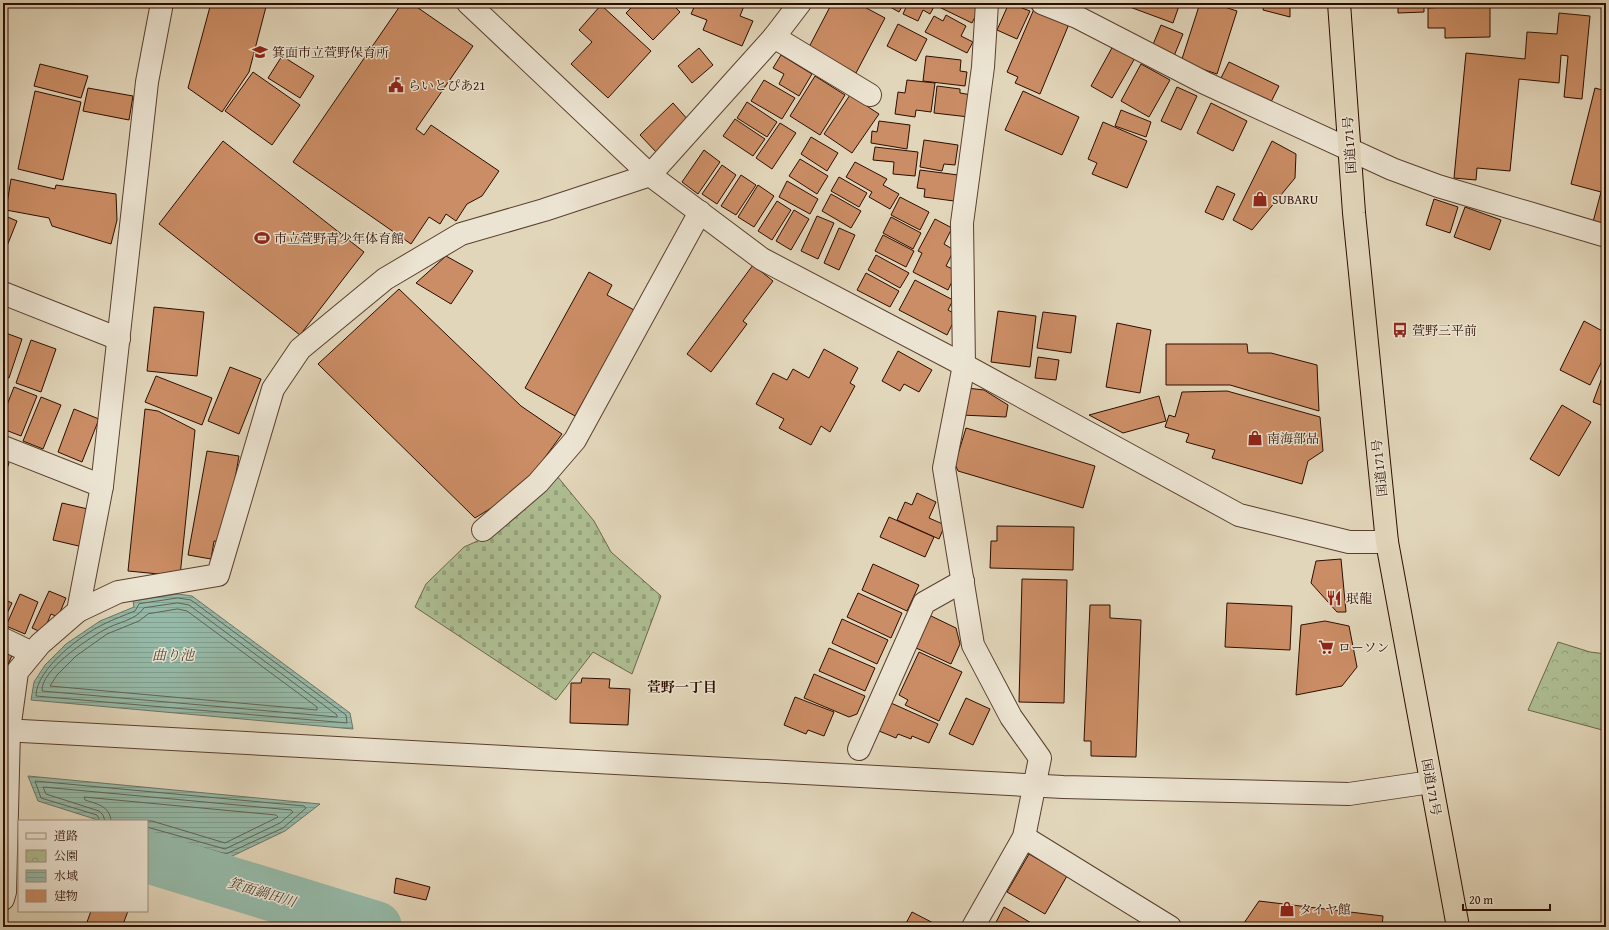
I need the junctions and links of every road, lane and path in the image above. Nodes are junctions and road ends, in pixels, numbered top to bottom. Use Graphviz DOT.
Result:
graph roads {
  1 [pos="162,3"];
  2 [pos="468,3"];
  3 [pos="800,3"];
  4 [pos="987,3"];
  5 [pos="1042,3"];
  6 [pos="1338,3"];
  7 [pos="774,37"];
  8 [pos="870,95"];
  9 [pos="1348,147"];
  10 [pos="650,175"];
  11 [pos="700,212"];
  12 [pos="1606,236"];
  13 [pos="3,294"];
  14 [pos="119,339"];
  15 [pos="964,365"];
  16 [pos="3,447"];
  17 [pos="102,486"];
  18 [pos="483,530"];
  19 [pos="1387,542"];
  20 [pos="963,581"];
  21 [pos="78,611"];
  22 [pos="3,639"];
  23 [pos="32,653"];
  24 [pos="6,730"];
  25 [pos="859,749"];
  26 [pos="1431,782"];
  27 [pos="1035,786"];
  28 [pos="1024,837"];
  29 [pos="4,894"];
  30 [pos="973,927"];
  31 [pos="1170,927"];
  32 [pos="1458,927"];
  1 -- 14 [label="street"];
  2 -- 10 [label="street"];
  3 -- 7 [label="street"];
  4 -- 15 [label="street"];
  5 -- 9 [label="street"];
  6 -- 9 [label="highway, 国道171号"];
  7 -- 8 [label="street"];
  7 -- 10 [label="street"];
  9 -- 12 [label="street"];
  9 -- 19 [label="highway, 国道171号"];
  10 -- 11 [label="street"];
  10 -- 21 [label="street"];
  11 -- 15 [label="street"];
  11 -- 18 [label="street"];
  13 -- 14 [label="street"];
  14 -- 17 [label="street"];
  15 -- 19 [label="street"];
  15 -- 20 [label="street"];
  16 -- 17 [label="street"];
  17 -- 21 [label="street"];
  19 -- 26 [label="highway, 国道171号"];
  20 -- 25 [label="street"];
  20 -- 27 [label="street"];
  21 -- 23 [label="street"];
  22 -- 23 [label="street"];
  23 -- 24 [label="street"];
  24 -- 27 [label="street"];
  24 -- 29 [label="street"];
  26 -- 27 [label="street"];
  26 -- 32 [label="highway, 国道171号"];
  27 -- 28 [label="street"];
  28 -- 30 [label="street"];
  28 -- 31 [label="street"];
}
